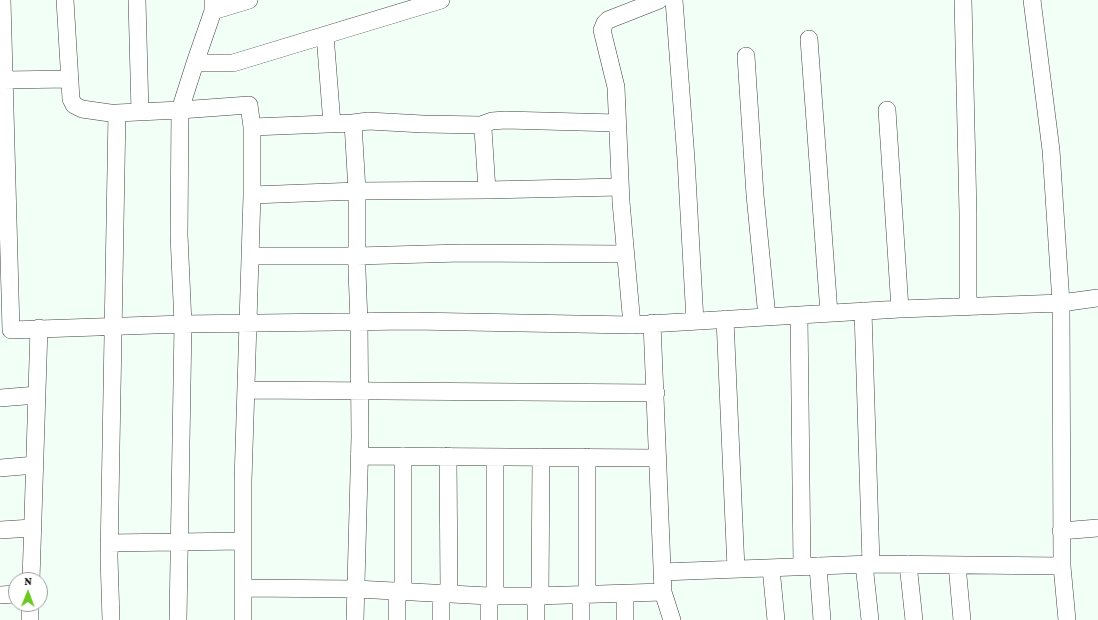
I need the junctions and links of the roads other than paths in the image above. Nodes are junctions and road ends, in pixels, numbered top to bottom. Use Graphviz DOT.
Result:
graph roads {
  1 [pos="2,0"];
  2 [pos="65,0"];
  3 [pos="137,0"];
  4 [pos="249,0"];
  5 [pos="441,0"];
  6 [pos="659,0"];
  7 [pos="674,0"];
  8 [pos="963,0"];
  9 [pos="1032,0"];
  10 [pos="213,6"];
  11 [pos="325,35"];
  12 [pos="810,39"];
  13 [pos="746,56"];
  14 [pos="195,62"];
  15 [pos="69,79"];
  16 [pos="4,80"];
  17 [pos="180,110"];
  18 [pos="887,110"];
  19 [pos="140,112"];
  20 [pos="117,114"];
  21 [pos="353,123"];
  22 [pos="617,123"];
  23 [pos="332,124"];
  24 [pos="481,125"];
  25 [pos="252,127"];
  26 [pos="620,187"];
  27 [pos="487,190"];
  28 [pos="357,191"];
  29 [pos="252,195"];
  30 [pos="626,254"];
  31 [pos="250,256"];
  32 [pos="357,256"];
  33 [pos="1098,298"];
  34 [pos="1061,303"];
  35 [pos="968,307"];
  36 [pos="900,309"];
  37 [pos="864,311"];
  38 [pos="829,313"];
  39 [pos="799,315"];
  40 [pos="767,316"];
  41 [pos="725,319"];
  42 [pos="695,321"];
  43 [pos="359,322"];
  44 [pos="652,323"];
  45 [pos="183,324"];
  46 [pos="248,324"];
  47 [pos="632,325"];
  48 [pos="113,327"];
  49 [pos="39,328"];
  50 [pos="5,331"];
  51 [pos="246,390"];
  52 [pos="360,390"];
  53 [pos="656,393"];
  54 [pos="37,395"];
  55 [pos="0,398"];
  56 [pos="359,456"];
  57 [pos="403,456"];
  58 [pos="448,456"];
  59 [pos="494,457"];
  60 [pos="541,457"];
  61 [pos="587,457"];
  62 [pos="658,458"];
  63 [pos="35,465"];
  64 [pos="0,468"];
  65 [pos="32,528"];
  66 [pos="1098,528"];
  67 [pos="0,530"];
  68 [pos="1061,531"];
  69 [pos="243,541"];
  70 [pos="180,542"];
  71 [pos="109,543"];
  72 [pos="868,564"];
  73 [pos="908,564"];
  74 [pos="956,564"];
  75 [pos="810,566"];
  76 [pos="1062,566"];
  77 [pos="771,568"];
  78 [pos="736,569"];
  79 [pos="31,572"];
  80 [pos="662,572"];
  81 [pos="243,588"];
  82 [pos="356,589"];
  83 [pos="400,591"];
  84 [pos="663,592"];
  85 [pos="445,593"];
  86 [pos="625,594"];
  87 [pos="584,595"];
  88 [pos="492,596"];
  89 [pos="538,596"];
  90 [pos="111,620"];
  91 [pos="178,620"];
  92 [pos="243,620"];
  93 [pos="355,620"];
  94 [pos="397,620"];
  95 [pos="441,620"];
  96 [pos="489,620"];
  97 [pos="536,620"];
  98 [pos="581,620"];
  99 [pos="625,620"];
  100 [pos="672,620"];
  101 [pos="776,620"];
  102 [pos="822,620"];
  103 [pos="870,620"];
  104 [pos="914,620"];
  105 [pos="962,620"];
  106 [pos="1067,620"];
  1 -- 16 [label="street"];
  2 -- 15 [label="street"];
  3 -- 19 [label="street"];
  4 -- 10 [label="street"];
  5 -- 11 [label="street"];
  6 -- 22 [label="street"];
  7 -- 42 [label="street"];
  8 -- 35 [label="street"];
  9 -- 34 [label="street"];
  10 -- 14 [label="street"];
  11 -- 14 [label="street"];
  11 -- 23 [label="street"];
  12 -- 38 [label="street"];
  13 -- 40 [label="street"];
  14 -- 17 [label="street"];
  15 -- 16 [label="street"];
  15 -- 20 [label="street"];
  16 -- 50 [label="street"];
  17 -- 19 [label="street"];
  17 -- 25 [label="street"];
  17 -- 45 [label="street"];
  18 -- 36 [label="street"];
  19 -- 20 [label="street"];
  20 -- 48 [label="street"];
  21 -- 23 [label="street"];
  21 -- 24 [label="street"];
  21 -- 28 [label="street"];
  22 -- 24 [label="street"];
  22 -- 26 [label="street"];
  23 -- 25 [label="street"];
  24 -- 27 [label="street"];
  25 -- 29 [label="street"];
  26 -- 27 [label="street"];
  26 -- 30 [label="street"];
  27 -- 28 [label="street"];
  28 -- 29 [label="street"];
  28 -- 32 [label="street"];
  29 -- 31 [label="street"];
  30 -- 32 [label="street"];
  30 -- 47 [label="street"];
  31 -- 32 [label="street"];
  31 -- 46 [label="street"];
  32 -- 43 [label="street"];
  33 -- 34 [label="street"];
  34 -- 35 [label="street"];
  34 -- 68 [label="street"];
  35 -- 36 [label="street"];
  36 -- 37 [label="street"];
  37 -- 38 [label="street"];
  37 -- 72 [label="street"];
  38 -- 39 [label="street"];
  39 -- 40 [label="street"];
  39 -- 75 [label="street"];
  40 -- 41 [label="street"];
  41 -- 42 [label="street"];
  41 -- 78 [label="street"];
  42 -- 44 [label="street"];
  43 -- 46 [label="street"];
  43 -- 47 [label="street"];
  43 -- 52 [label="street"];
  44 -- 47 [label="street"];
  44 -- 53 [label="street"];
  45 -- 46 [label="street"];
  45 -- 48 [label="street"];
  45 -- 70 [label="street"];
  46 -- 51 [label="street"];
  48 -- 49 [label="street"];
  48 -- 71 [label="street"];
  49 -- 50 [label="street"];
  49 -- 54 [label="street"];
  51 -- 52 [label="street"];
  51 -- 69 [label="street"];
  52 -- 53 [label="street"];
  52 -- 56 [label="street"];
  53 -- 62 [label="street"];
  54 -- 55 [label="street"];
  54 -- 63 [label="street"];
  56 -- 57 [label="street"];
  56 -- 82 [label="street"];
  57 -- 58 [label="street"];
  57 -- 83 [label="street"];
  58 -- 59 [label="street"];
  58 -- 85 [label="street"];
  59 -- 60 [label="street"];
  59 -- 88 [label="street"];
  60 -- 61 [label="street"];
  60 -- 89 [label="street"];
  61 -- 62 [label="street"];
  61 -- 87 [label="street"];
  62 -- 80 [label="street"];
  63 -- 64 [label="street"];
  63 -- 65 [label="street"];
  65 -- 67 [label="street"];
  65 -- 79 [label="street"];
  66 -- 68 [label="street"];
  68 -- 76 [label="street"];
  69 -- 70 [label="street"];
  69 -- 81 [label="street"];
  70 -- 71 [label="street"];
  70 -- 91 [label="street"];
  71 -- 90 [label="street"];
  72 -- 73 [label="street"];
  72 -- 75 [label="street"];
  72 -- 103 [label="street"];
  73 -- 74 [label="street"];
  73 -- 104 [label="street"];
  74 -- 76 [label="street"];
  74 -- 105 [label="street"];
  75 -- 77 [label="street"];
  75 -- 102 [label="street"];
  76 -- 106 [label="street"];
  77 -- 78 [label="street"];
  77 -- 101 [label="street"];
  78 -- 80 [label="street"];
  80 -- 84 [label="street"];
  81 -- 82 [label="street"];
  81 -- 92 [label="street"];
  82 -- 83 [label="street"];
  82 -- 93 [label="street"];
  83 -- 85 [label="street"];
  83 -- 94 [label="street"];
  84 -- 86 [label="street"];
  84 -- 100 [label="street"];
  85 -- 88 [label="street"];
  85 -- 95 [label="street"];
  86 -- 87 [label="street"];
  86 -- 99 [label="street"];
  87 -- 89 [label="street"];
  87 -- 98 [label="street"];
  88 -- 89 [label="street"];
  88 -- 96 [label="street"];
  89 -- 97 [label="street"];
}
